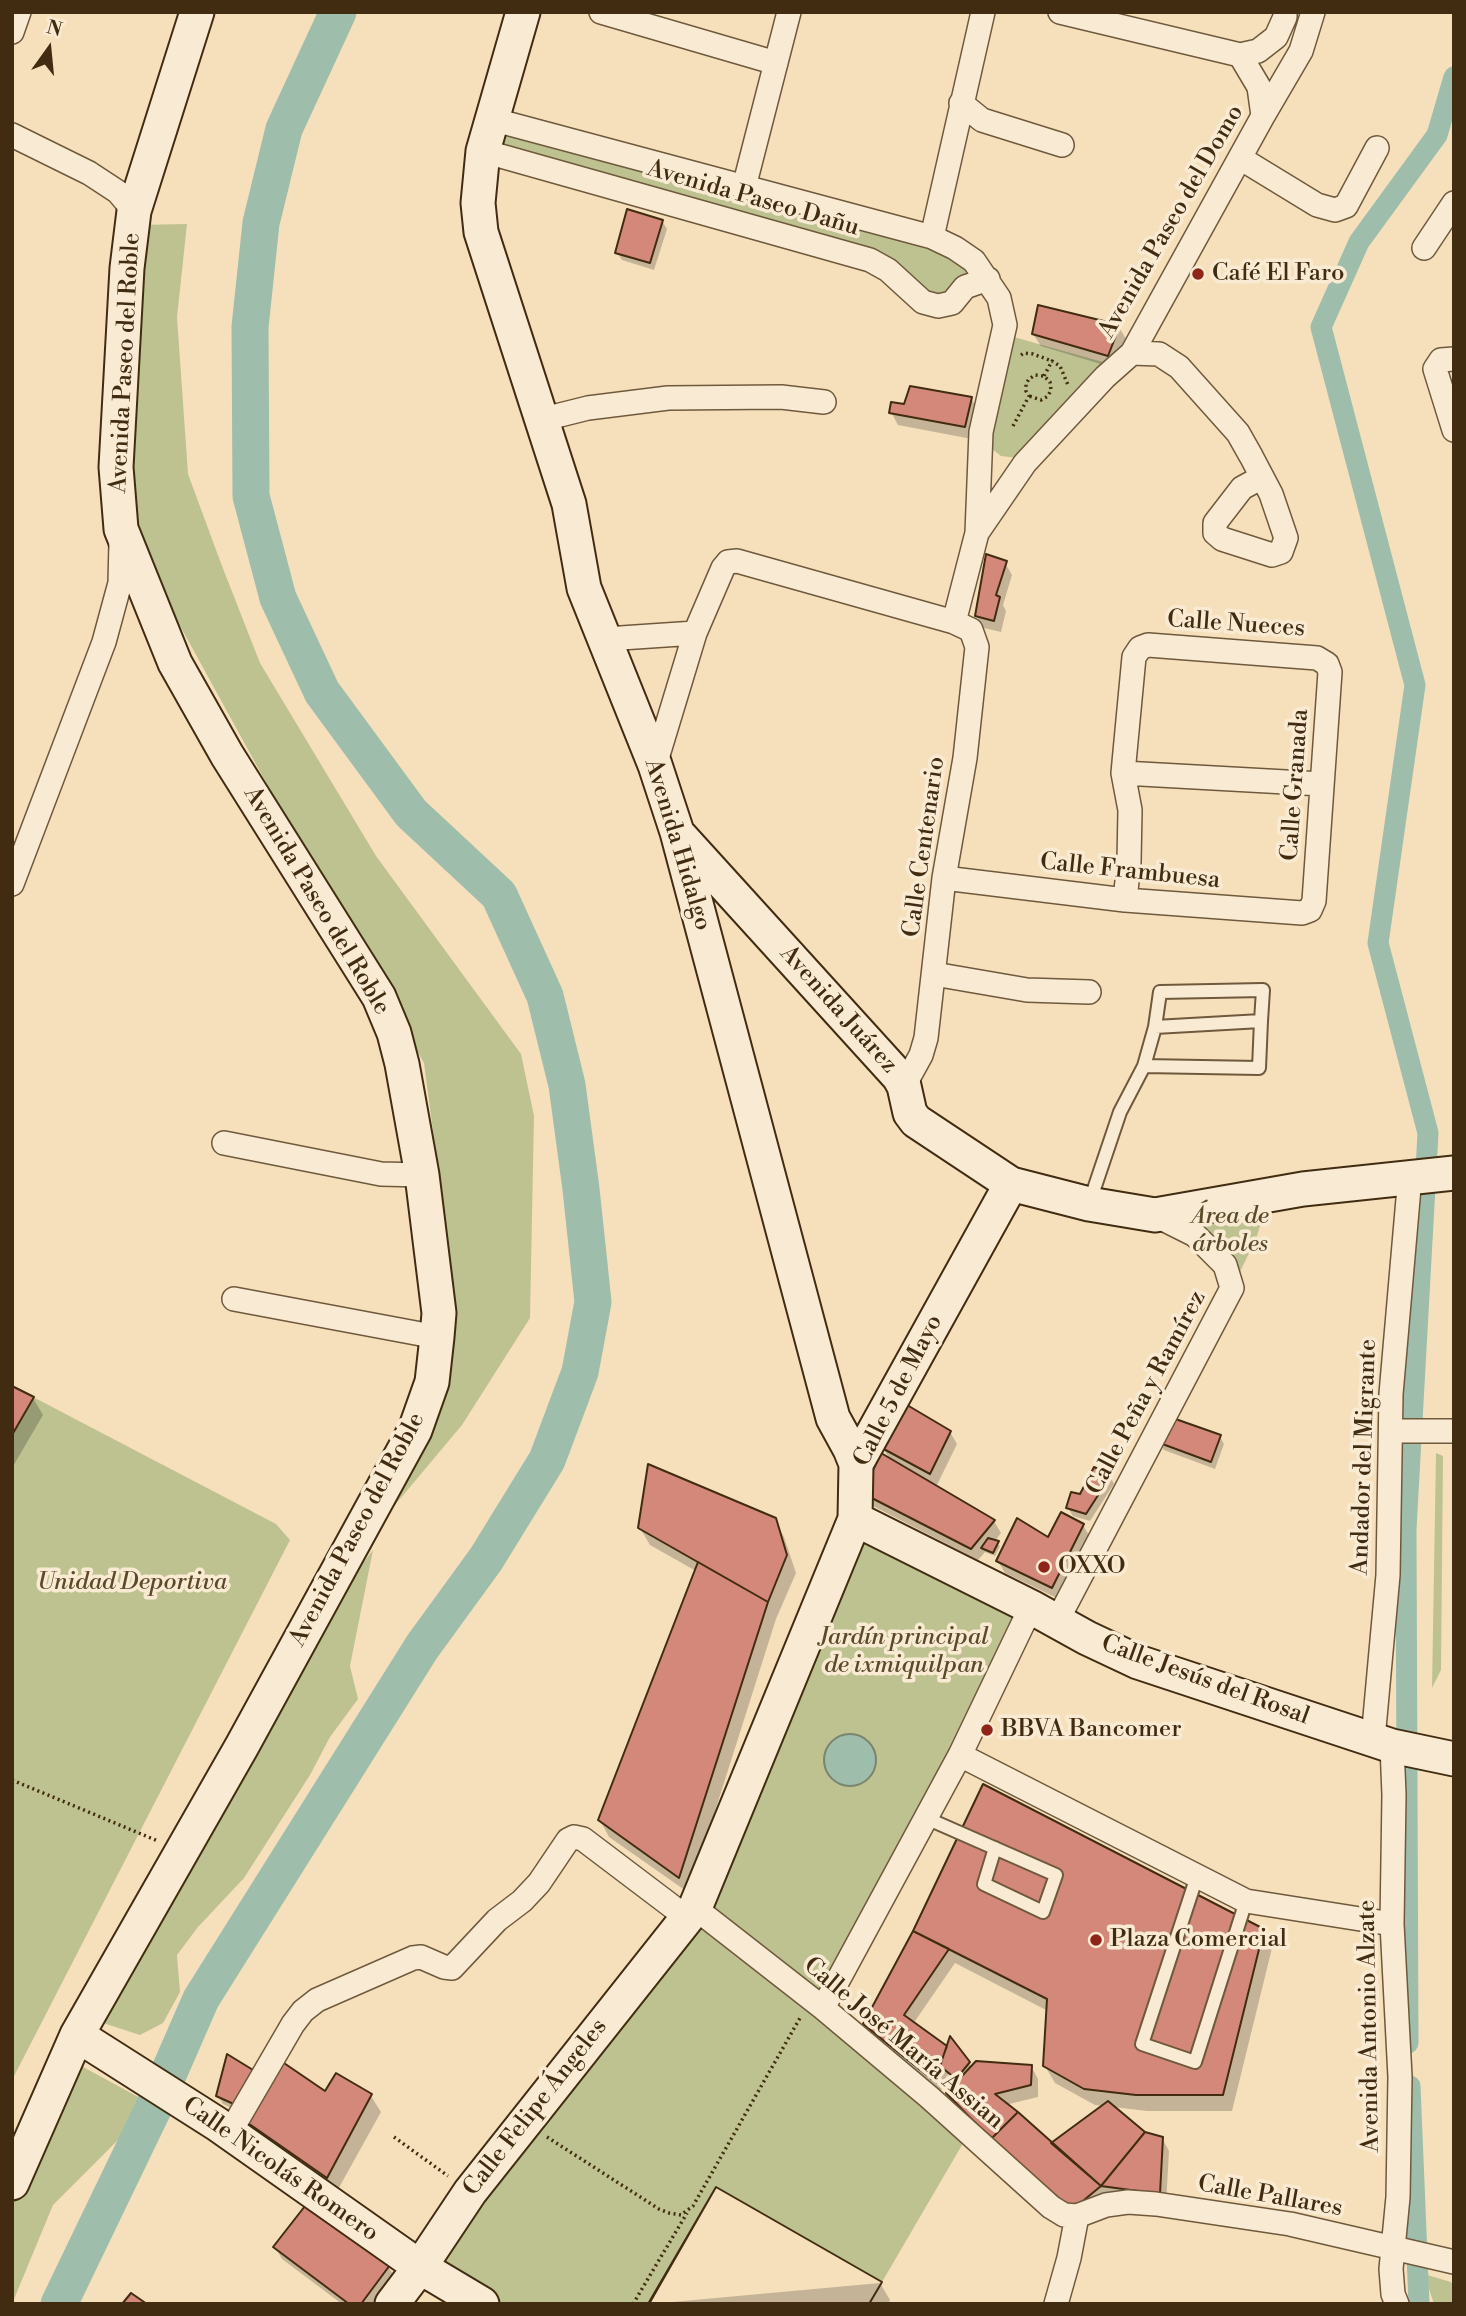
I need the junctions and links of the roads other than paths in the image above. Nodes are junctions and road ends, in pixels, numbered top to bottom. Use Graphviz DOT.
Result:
graph roads {
  1 [pos="19,12"];
  2 [pos="197,12"];
  3 [pos="523,12"];
  4 [pos="601,12"];
  5 [pos="789,12"];
  6 [pos="983,12"];
  7 [pos="1060,12"];
  8 [pos="1285,12"];
  9 [pos="1313,12"];
  10 [pos="12,32"];
  11 [pos="1249,53"];
  12 [pos="776,63"];
  13 [pos="961,103"];
  14 [pos="1263,116"];
  15 [pos="491,119"];
  16 [pos="12,135"];
  17 [pos="1062,145"];
  18 [pos="1377,148"];
  19 [pos="483,151"];
  20 [pos="1240,158"];
  21 [pos="744,187"];
  22 [pos="1454,203"];
  23 [pos="134,211"];
  24 [pos="932,237"];
  25 [pos="1424,248"];
  26 [pos="988,279"];
  27 [pos="1132,353"];
  28 [pos="1454,359"];
  29 [pos="824,402"];
  30 [pos="540,420"];
  31 [pos="1454,429"];
  32 [pos="1263,479"];
  33 [pos="121,529"];
  34 [pos="977,533"];
  35 [pos="954,622"];
  36 [pos="695,634"];
  37 [pos="606,639"];
  38 [pos="1327,664"];
  39 [pos="655,765"];
  40 [pos="1123,773"];
  41 [pos="1322,784"];
  42 [pos="677,832"];
  43 [pos="944,878"];
  44 [pos="12,884"];
  45 [pos="1125,900"];
  46 [pos="1310,910"];
  47 [pos="934,974"];
  48 [pos="1089,992"];
  49 [pos="1261,1021"];
  50 [pos="1155,1027"];
  51 [pos="1144,1066"];
  52 [pos="904,1086"];
  53 [pos="224,1143"];
  54 [pos="1454,1173"];
  55 [pos="422,1175"];
  56 [pos="1415,1176"];
  57 [pos="1011,1184"];
  58 [pos="1089,1204"];
  59 [pos="1155,1215"];
  60 [pos="234,1299"];
  61 [pos="438,1337"];
  62 [pos="1398,1430"];
  63 [pos="1454,1431"];
  64 [pos="856,1464"];
  65 [pos="855,1519"];
  66 [pos="1044,1614"];
  67 [pos="1389,1744"];
  68 [pos="960,1755"];
  69 [pos="1452,1759"];
  70 [pos="926,1818"];
  71 [pos="995,1848"];
  72 [pos="1197,1876"];
  73 [pos="1246,1901"];
  74 [pos="691,1912"];
  75 [pos="1392,1924"];
  76 [pos="816,2003"];
  77 [pos="86,2040"];
  78 [pos="223,2129"];
  79 [pos="12,2183"];
  80 [pos="1077,2217"];
  81 [pos="1400,2250"];
  82 [pos="1454,2262"];
  83 [pos="420,2267"];
  84 [pos="392,2304"];
  85 [pos="482,2304"];
  86 [pos="1056,2304"];
  87 [pos="1397,2304"];
  1 -- 10 [label="street"];
  2 -- 23 [label="street, Avenida Paseo del Roble"];
  3 -- 15 [label="street, Avenida Hidalgo"];
  4 -- 12 [label="street"];
  5 -- 12 [label="street"];
  6 -- 13 [label="street"];
  7 -- 11 [label="street"];
  8 -- 11 [label="street"];
  9 -- 14 [label="street, Avenida Paseo del Domo"];
  11 -- 14 [label="street"];
  12 -- 21 [label="street"];
  13 -- 17 [label="street"];
  13 -- 24 [label="street"];
  14 -- 20 [label="street, Avenida Paseo del Domo"];
  15 -- 19 [label="street, Avenida Hidalgo"];
  15 -- 21 [label="street, Avenida Paseo Dañu"];
  16 -- 23 [label="street"];
  18 -- 20 [label="street"];
  19 -- 26 [label="street, Avenida Paseo Dañu"];
  19 -- 30 [label="street, Avenida Hidalgo"];
  20 -- 27 [label="street, Avenida Paseo del Domo"];
  21 -- 24 [label="street, Avenida Paseo Dañu"];
  22 -- 25 [label="street"];
  23 -- 33 [label="street, Avenida Paseo del Roble"];
  24 -- 26 [label="street, Avenida Paseo Dañu"];
  26 -- 34 [label="street, Avenida Paseo Dañu"];
  27 -- 32 [label="street"];
  27 -- 34 [label="street, Avenida Paseo del Domo"];
  28 -- 31 [label="street"];
  29 -- 30 [label="street"];
  30 -- 37 [label="street, Avenida Hidalgo"];
  32 -- 32 [label="street"];
  33 -- 44 [label="street"];
  33 -- 55 [label="street, Avenida Paseo del Roble"];
  34 -- 35 [label="street, Avenida Paseo del Domo"];
  35 -- 36 [label="street"];
  35 -- 43 [label="street, Calle Centenario"];
  36 -- 37 [label="street"];
  36 -- 39 [label="street"];
  37 -- 39 [label="street, Avenida Hidalgo"];
  38 -- 40 [label="street, Calle Nueces"];
  38 -- 41 [label="street, Calle Granada"];
  39 -- 42 [label="street, Avenida Hidalgo"];
  40 -- 41 [label="street"];
  40 -- 45 [label="street"];
  41 -- 46 [label="street, Calle Granada"];
  42 -- 52 [label="street, Avenida Juárez"];
  42 -- 64 [label="street, Avenida Hidalgo"];
  43 -- 45 [label="street, Calle Frambuesa"];
  43 -- 47 [label="street, Calle Centenario"];
  45 -- 46 [label="street, Calle Frambuesa"];
  47 -- 48 [label="street"];
  47 -- 52 [label="street, Calle Centenario"];
  49 -- 50 [label="lane"];
  49 -- 50 [label="lane"];
  49 -- 51 [label="lane"];
  50 -- 51 [label="lane"];
  51 -- 58 [label="lane"];
  52 -- 57 [label="street, Avenida Juárez"];
  53 -- 55 [label="street"];
  54 -- 56 [label="street, Avenida Juárez"];
  55 -- 61 [label="street, Avenida Paseo del Roble"];
  56 -- 59 [label="street, Avenida Juárez"];
  56 -- 62 [label="street, Andador del Migrante"];
  57 -- 58 [label="street, Avenida Juárez"];
  57 -- 64 [label="street, Calle 5 de Mayo"];
  58 -- 59 [label="street, Avenida Juárez"];
  59 -- 66 [label="street, Calle Peña y Ramírez"];
  60 -- 61 [label="street"];
  61 -- 77 [label="street, Avenida Paseo del Roble"];
  62 -- 63 [label="street"];
  62 -- 67 [label="street, Andador del Migrante"];
  64 -- 65 [label="street, Calle 5 de Mayo"];
  65 -- 66 [label="street, Calle Jesús del Rosal"];
  65 -- 74 [label="street, Calle 5 de Mayo"];
  66 -- 67 [label="street, Calle Jesús del Rosal"];
  66 -- 68 [label="street, Calle Peña y Ramírez"];
  67 -- 69 [label="street, Calle Jesús del Rosal"];
  67 -- 75 [label="street, Avenida Antonio Alzate"];
  68 -- 70 [label="street, Calle Peña y Ramírez"];
  68 -- 72 [label="street"];
  70 -- 71 [label="lane"];
  70 -- 76 [label="street, Calle Peña y Ramírez"];
  71 -- 71 [label="lane"];
  72 -- 73 [label="street"];
  72 -- 73 [label="lane"];
  73 -- 75 [label="street"];
  74 -- 76 [label="street, Calle José María Assian"];
  74 -- 78 [label="street, Calle José María Assian"];
  74 -- 83 [label="street, Calle Felipe Ángeles"];
  75 -- 81 [label="street, Avenida Antonio Alzate"];
  76 -- 80 [label="street, Calle José María Assian"];
  77 -- 78 [label="street, Calle Nicolás Romero"];
  77 -- 79 [label="street, Avenida Paseo del Roble"];
  78 -- 83 [label="street, Calle Nicolás Romero"];
  80 -- 81 [label="street, Calle Pallares"];
  80 -- 86 [label="street"];
  81 -- 82 [label="street, Calle Pallares"];
  81 -- 87 [label="street, Avenida Antonio Alzate"];
  83 -- 84 [label="street, Calle Felipe Ángeles"];
  83 -- 85 [label="street, Calle Nicolás Romero"];
}
